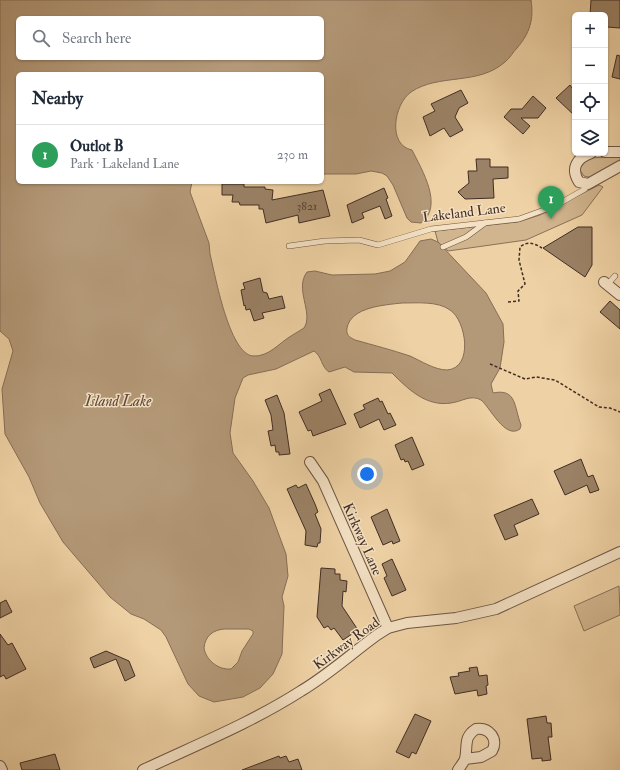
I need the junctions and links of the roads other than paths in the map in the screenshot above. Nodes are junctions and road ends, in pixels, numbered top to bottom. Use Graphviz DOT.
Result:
graph roads {
  1 [pos="608,152"];
  2 [pos="620,152"];
  3 [pos="583,156"];
  4 [pos="620,166"];
  5 [pos="588,184"];
  6 [pos="485,223"];
  7 [pos="289,246"];
  8 [pos="444,247"];
  9 [pos="615,276"];
  10 [pos="606,283"];
  11 [pos="620,295"];
  12 [pos="310,462"];
  13 [pos="620,552"];
  14 [pos="388,628"];
  15 [pos="465,759"];
  16 [pos="0,766"];
  17 [pos="2,770"];
  18 [pos="143,770"];
  19 [pos="458,770"];
  1 -- 2 [label="street"];
  3 -- 5 [label="street"];
  4 -- 5 [label="street, Lakeland Lane"];
  5 -- 6 [label="lane, Lakeland Lane"];
  6 -- 7 [label="lane, Lakeland Lane"];
  6 -- 8 [label="lane"];
  9 -- 10 [label="lane"];
  10 -- 11 [label="street"];
  12 -- 14 [label="street, Kirkway Lane"];
  13 -- 14 [label="street, Kirkway Road"];
  14 -- 18 [label="street, Kirkway Road"];
  15 -- 19 [label="street"];
  16 -- 17 [label="street"];
}
